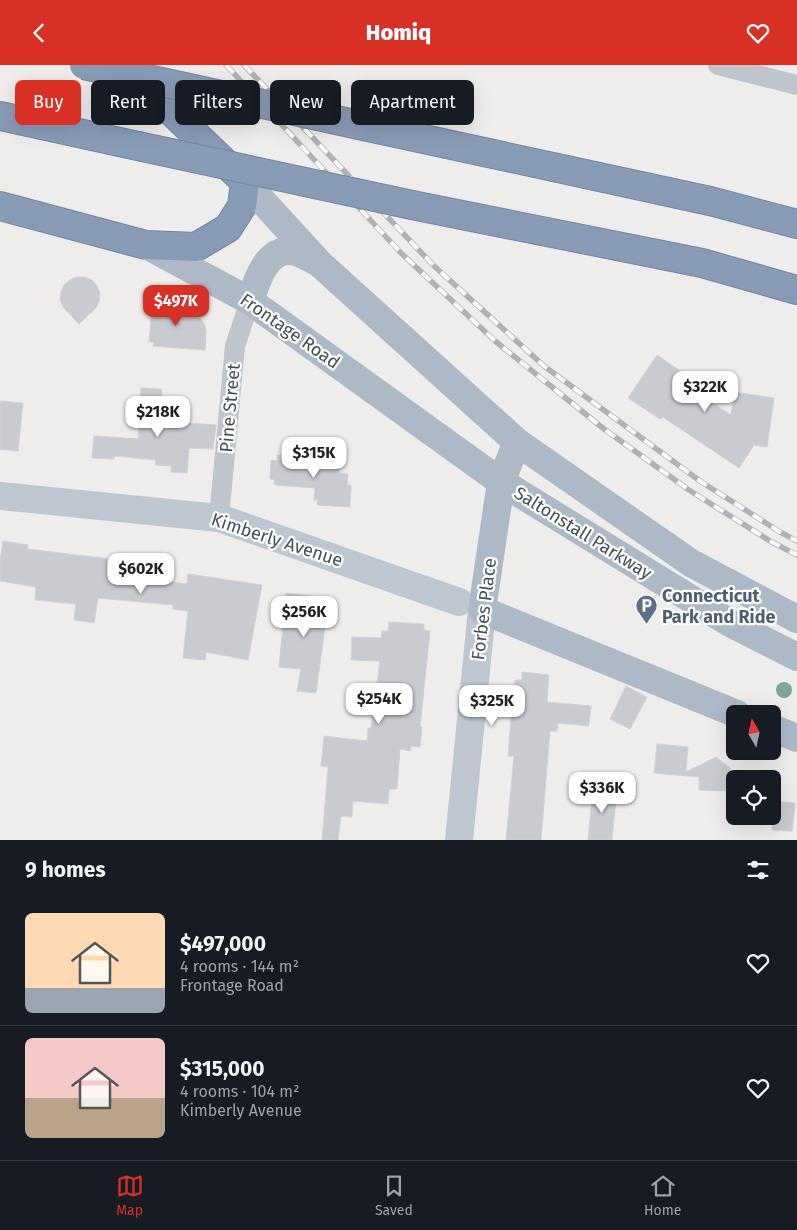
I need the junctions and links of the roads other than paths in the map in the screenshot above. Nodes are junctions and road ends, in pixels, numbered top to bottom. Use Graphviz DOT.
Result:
graph roads {
  1 [pos="84,65"];
  2 [pos="123,65"];
  3 [pos="718,65"];
  4 [pos="797,85"];
  5 [pos="0,116"];
  6 [pos="0,121"];
  7 [pos="138,146"];
  8 [pos="245,182"];
  9 [pos="0,206"];
  10 [pos="797,224"];
  11 [pos="146,245"];
  12 [pos="319,263"];
  13 [pos="797,290"];
  14 [pos="250,301"];
  15 [pos="517,442"];
  16 [pos="501,482"];
  17 [pos="0,496"];
  18 [pos="219,518"];
  19 [pos="471,606"];
  20 [pos="797,619"];
  21 [pos="797,657"];
  22 [pos="726,710"];
  23 [pos="781,732"];
  24 [pos="797,738"];
  25 [pos="459,840"];
  1 -- 10 [label="highway, bridge"];
  2 -- 8 [label="highway"];
  3 -- 4 [label="street"];
  5 -- 7 [label="highway"];
  6 -- 7 [label="highway"];
  7 -- 13 [label="highway, bridge"];
  8 -- 11 [label="highway"];
  8 -- 12 [label="main road"];
  9 -- 11 [label="highway, Frontage Road"];
  11 -- 14 [label="main road, Frontage Road"];
  12 -- 14 [label="main road"];
  12 -- 15 [label="main road"];
  14 -- 16 [label="main road, Frontage Road"];
  14 -- 18 [label="street, Pine Street"];
  15 -- 16 [label="main road, Forbes Place"];
  15 -- 20 [label="main road, Saltonstall Parkway"];
  16 -- 19 [label="main road, Forbes Place"];
  16 -- 21 [label="main road, Saltonstall Parkway"];
  17 -- 18 [label="street, Kimberly Avenue"];
  18 -- 19 [label="street, Kimberly Avenue"];
  19 -- 22 [label="main road, Kimberly Avenue"];
  19 -- 25 [label="street, Forbes Place"];
  23 -- 24 [label="main road"];
}
